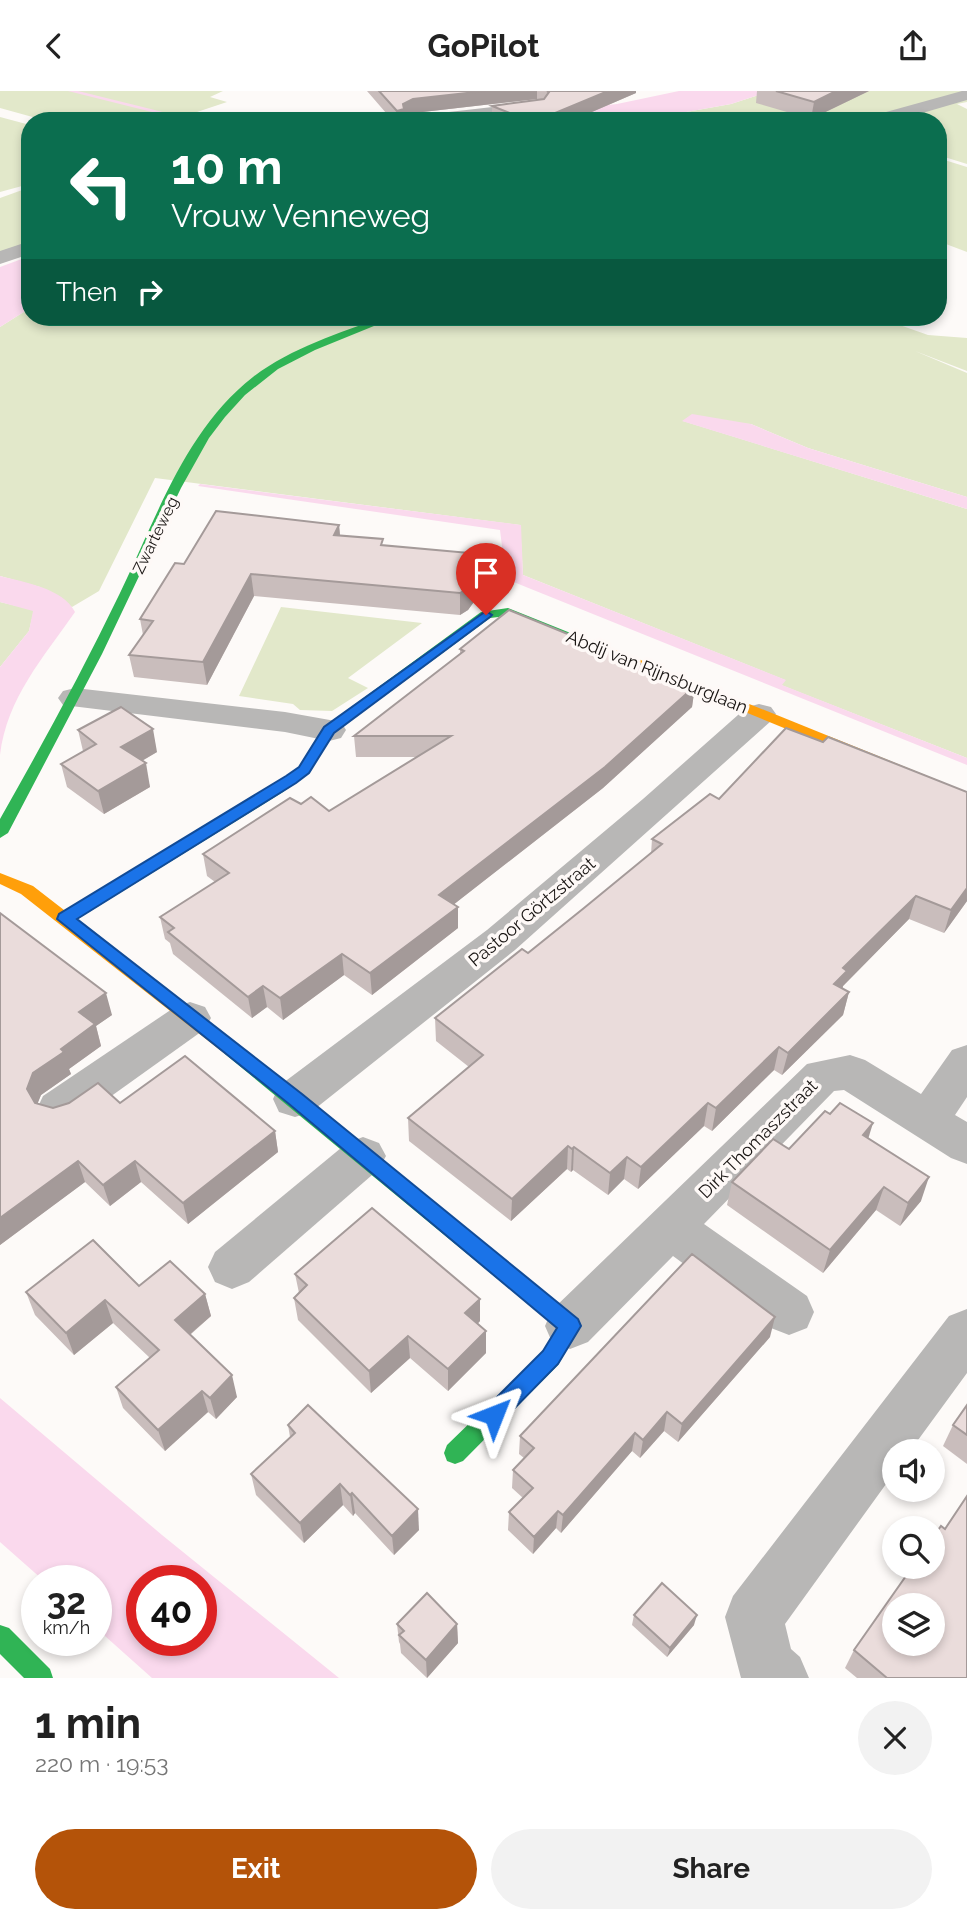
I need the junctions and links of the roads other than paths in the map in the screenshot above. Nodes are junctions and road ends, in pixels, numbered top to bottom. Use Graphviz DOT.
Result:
graph roads {
  1 [pos="967,95"];
  2 [pos="537,107"];
  3 [pos="493,112"];
  4 [pos="906,112"];
  5 [pos="21,250"];
  6 [pos="0,258"];
  7 [pos="368,326"];
  8 [pos="75,698"];
  9 [pos="759,714"];
  10 [pos="329,730"];
  11 [pos="967,799"];
  12 [pos="0,833"];
  13 [pos="0,878"];
  14 [pos="65,919"];
  15 [pos="190,1018"];
  16 [pos="967,1062"];
  17 [pos="295,1099"];
  18 [pos="59,1109"];
  19 [pos="928,1120"];
  20 [pos="967,1145"];
  21 [pos="363,1156"];
  22 [pos="669,1226"];
  23 [pos="232,1267"];
  24 [pos="789,1313"];
  25 [pos="570,1326"];
  26 [pos="967,1332"];
  27 [pos="455,1453"];
  28 [pos="0,1637"];
  29 [pos="41,1678"];
  30 [pos="779,1678"];
  1 -- 4 [label="street"];
  2 -- 3 [label="street"];
  5 -- 6 [label="street"];
  7 -- 8 [label="street, Zwarteweg"];
  8 -- 10 [label="street"];
  8 -- 12 [label="street, Zwarteweg"];
  9 -- 10 [label="street, Abdij van Rijnsburglaan"];
  9 -- 11 [label="street, Abdij van Rijnsburglaan"];
  9 -- 17 [label="street, Pastoor Görtzstraat"];
  10 -- 14 [label="street, Abdij van Rijnsburglaan"];
  13 -- 14 [label="street"];
  14 -- 15 [label="street"];
  15 -- 17 [label="street"];
  15 -- 18 [label="street"];
  16 -- 19 [label="street"];
  17 -- 21 [label="street"];
  19 -- 20 [label="street, Dirk Thomaszstraat"];
  19 -- 22 [label="street, Dirk Thomaszstraat"];
  21 -- 23 [label="street"];
  21 -- 25 [label="street"];
  22 -- 24 [label="street"];
  22 -- 25 [label="street, Dirk Thomaszstraat"];
  25 -- 27 [label="street"];
  26 -- 30 [label="street"];
  28 -- 29 [label="street"];
}
